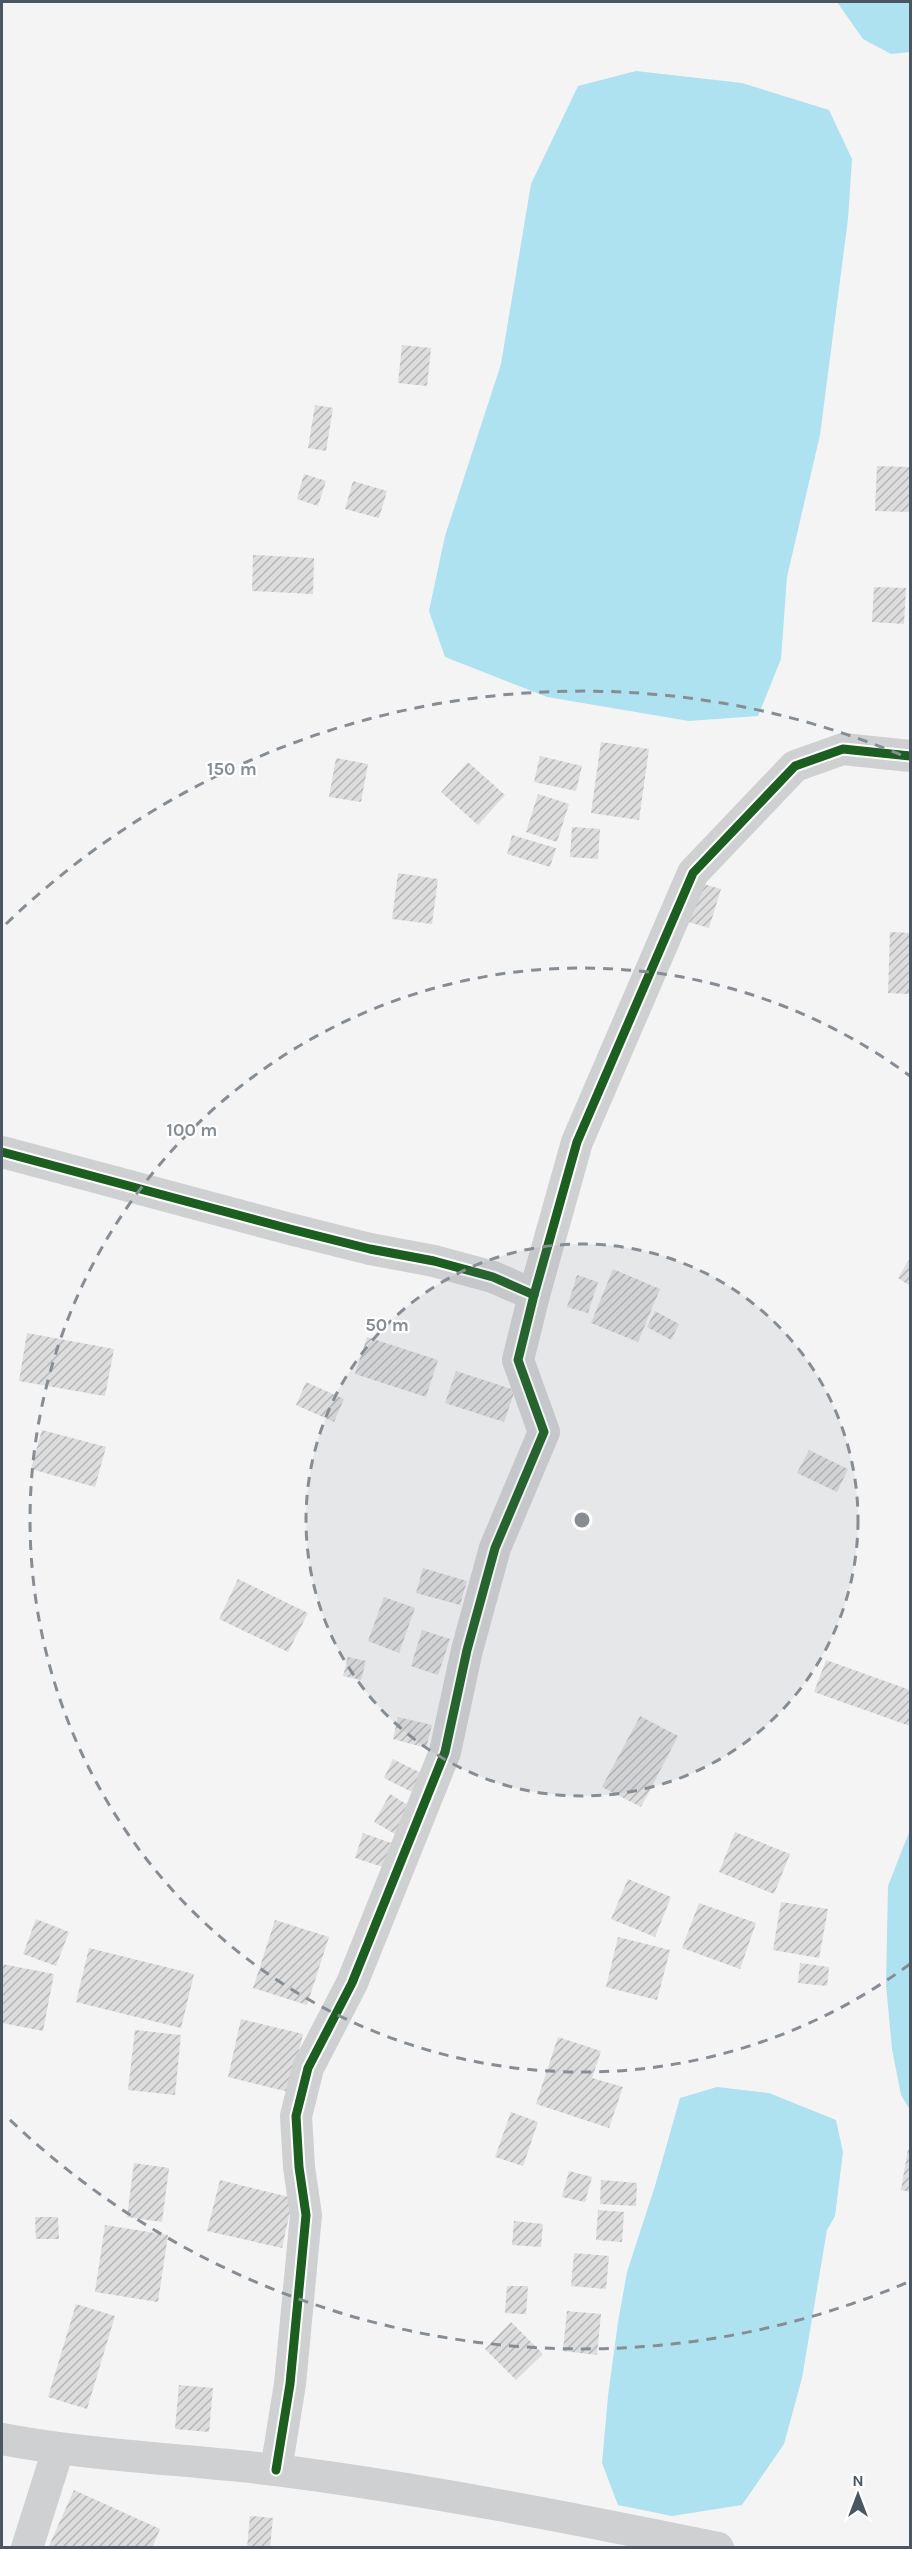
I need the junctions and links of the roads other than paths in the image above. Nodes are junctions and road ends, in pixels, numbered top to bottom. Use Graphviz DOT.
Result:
graph roads {
  1 [pos="910,756"];
  2 [pos="2,1152"];
  3 [pos="534,1295"];
  4 [pos="2,2439"];
  5 [pos="58,2450"];
  6 [pos="276,2470"];
  7 [pos="27,2547"];
  8 [pos="718,2547"];
  1 -- 3 [label="street"];
  2 -- 3 [label="street"];
  3 -- 6 [label="street"];
  4 -- 5 [label="street"];
  5 -- 6 [label="street"];
  5 -- 7 [label="street"];
  6 -- 8 [label="street"];
}
